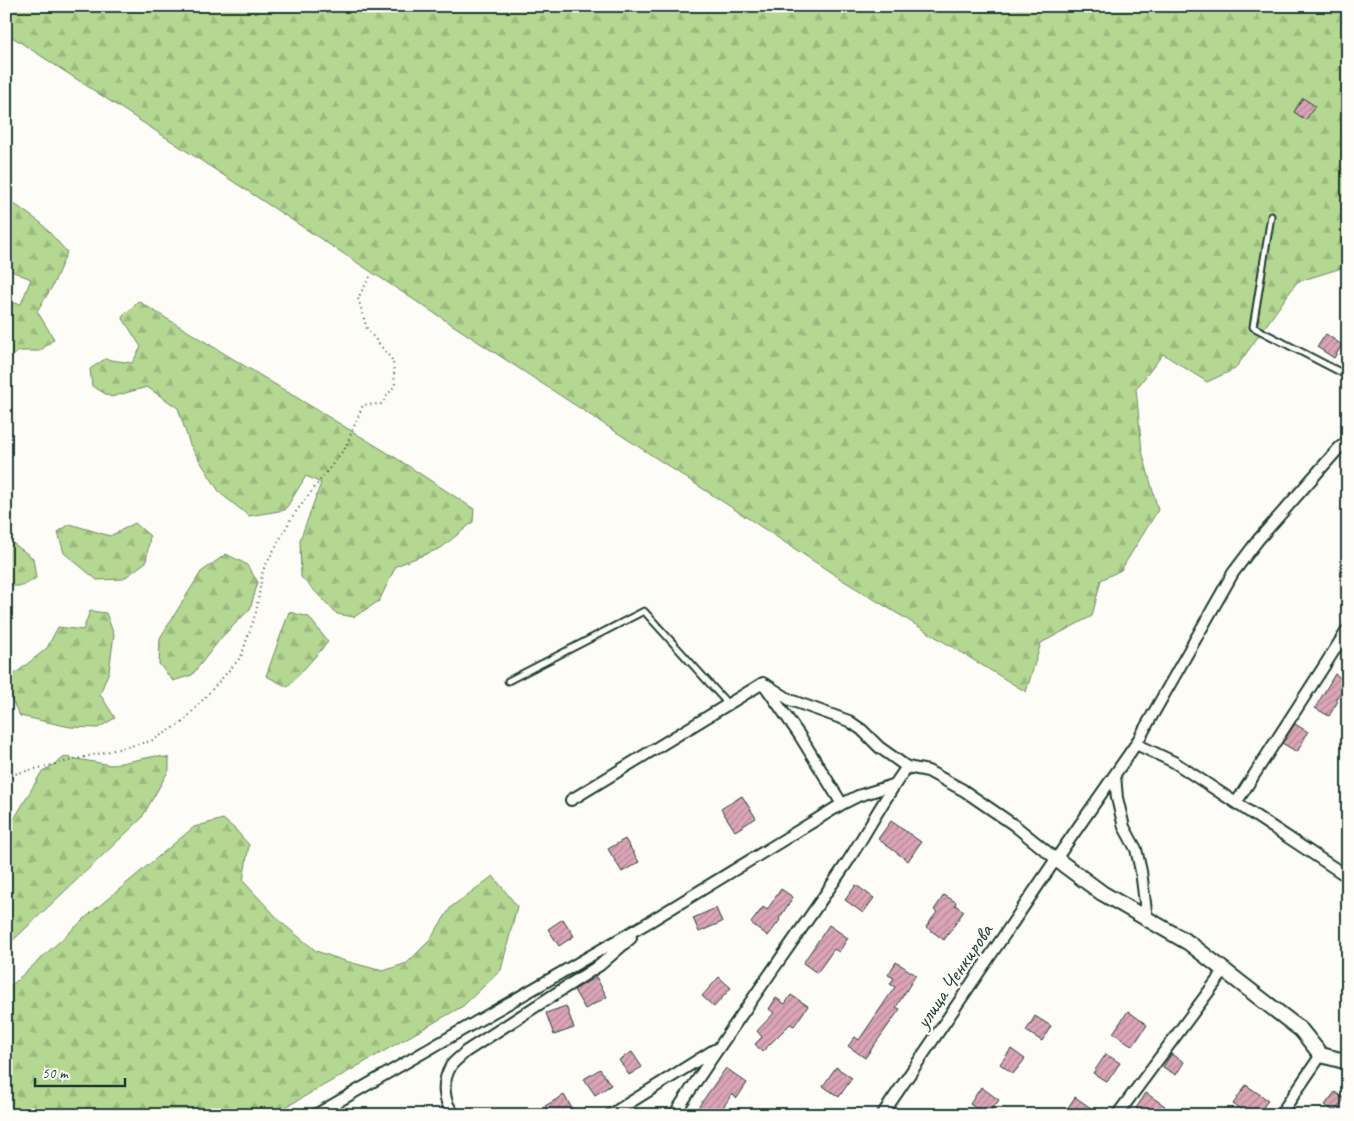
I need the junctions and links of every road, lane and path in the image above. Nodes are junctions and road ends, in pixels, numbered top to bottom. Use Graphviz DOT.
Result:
graph roads {
  1 [pos="1271,216"];
  2 [pos="371,275"];
  3 [pos="1348,376"];
  4 [pos="1348,442"];
  5 [pos="1348,629"];
  6 [pos="508,681"];
  7 [pos="763,683"];
  8 [pos="728,704"];
  9 [pos="1136,744"];
  10 [pos="907,768"];
  11 [pos="1115,775"];
  12 [pos="6,776"];
  13 [pos="893,785"];
  14 [pos="571,800"];
  15 [pos="842,804"];
  16 [pos="1236,804"];
  17 [pos="1056,859"];
  18 [pos="1348,877"];
  19 [pos="1147,919"];
  20 [pos="649,922"];
  21 [pos="1224,971"];
  22 [pos="717,1048"];
  23 [pos="1321,1055"];
  24 [pos="1348,1062"];
  25 [pos="315,1115"];
  26 [pos="455,1115"];
  27 [pos="610,1115"];
  28 [pos="674,1115"];
  29 [pos="882,1115"];
  30 [pos="1117,1115"];
  31 [pos="1280,1115"];
  1 -- 3 [label="lane"];
  2 -- 12 [label="path"];
  4 -- 9 [label="street, улица Ченкирова"];
  5 -- 16 [label="street"];
  6 -- 8 [label="lane"];
  7 -- 8 [label="street"];
  7 -- 10 [label="street"];
  7 -- 15 [label="street"];
  8 -- 14 [label="street"];
  9 -- 11 [label="street, улица Ченкирова"];
  9 -- 16 [label="street"];
  10 -- 13 [label="street"];
  10 -- 17 [label="street"];
  11 -- 17 [label="street, улица Ченкирова"];
  11 -- 19 [label="street"];
  13 -- 15 [label="street"];
  13 -- 22 [label="street"];
  15 -- 20 [label="street"];
  16 -- 18 [label="street"];
  17 -- 19 [label="street"];
  17 -- 29 [label="street, улица Ченкирова"];
  19 -- 21 [label="street"];
  20 -- 25 [label="street"];
  20 -- 26 [label="street"];
  21 -- 23 [label="street"];
  21 -- 30 [label="street"];
  22 -- 27 [label="street"];
  22 -- 28 [label="street"];
  23 -- 24 [label="street"];
  23 -- 31 [label="street"];
}
